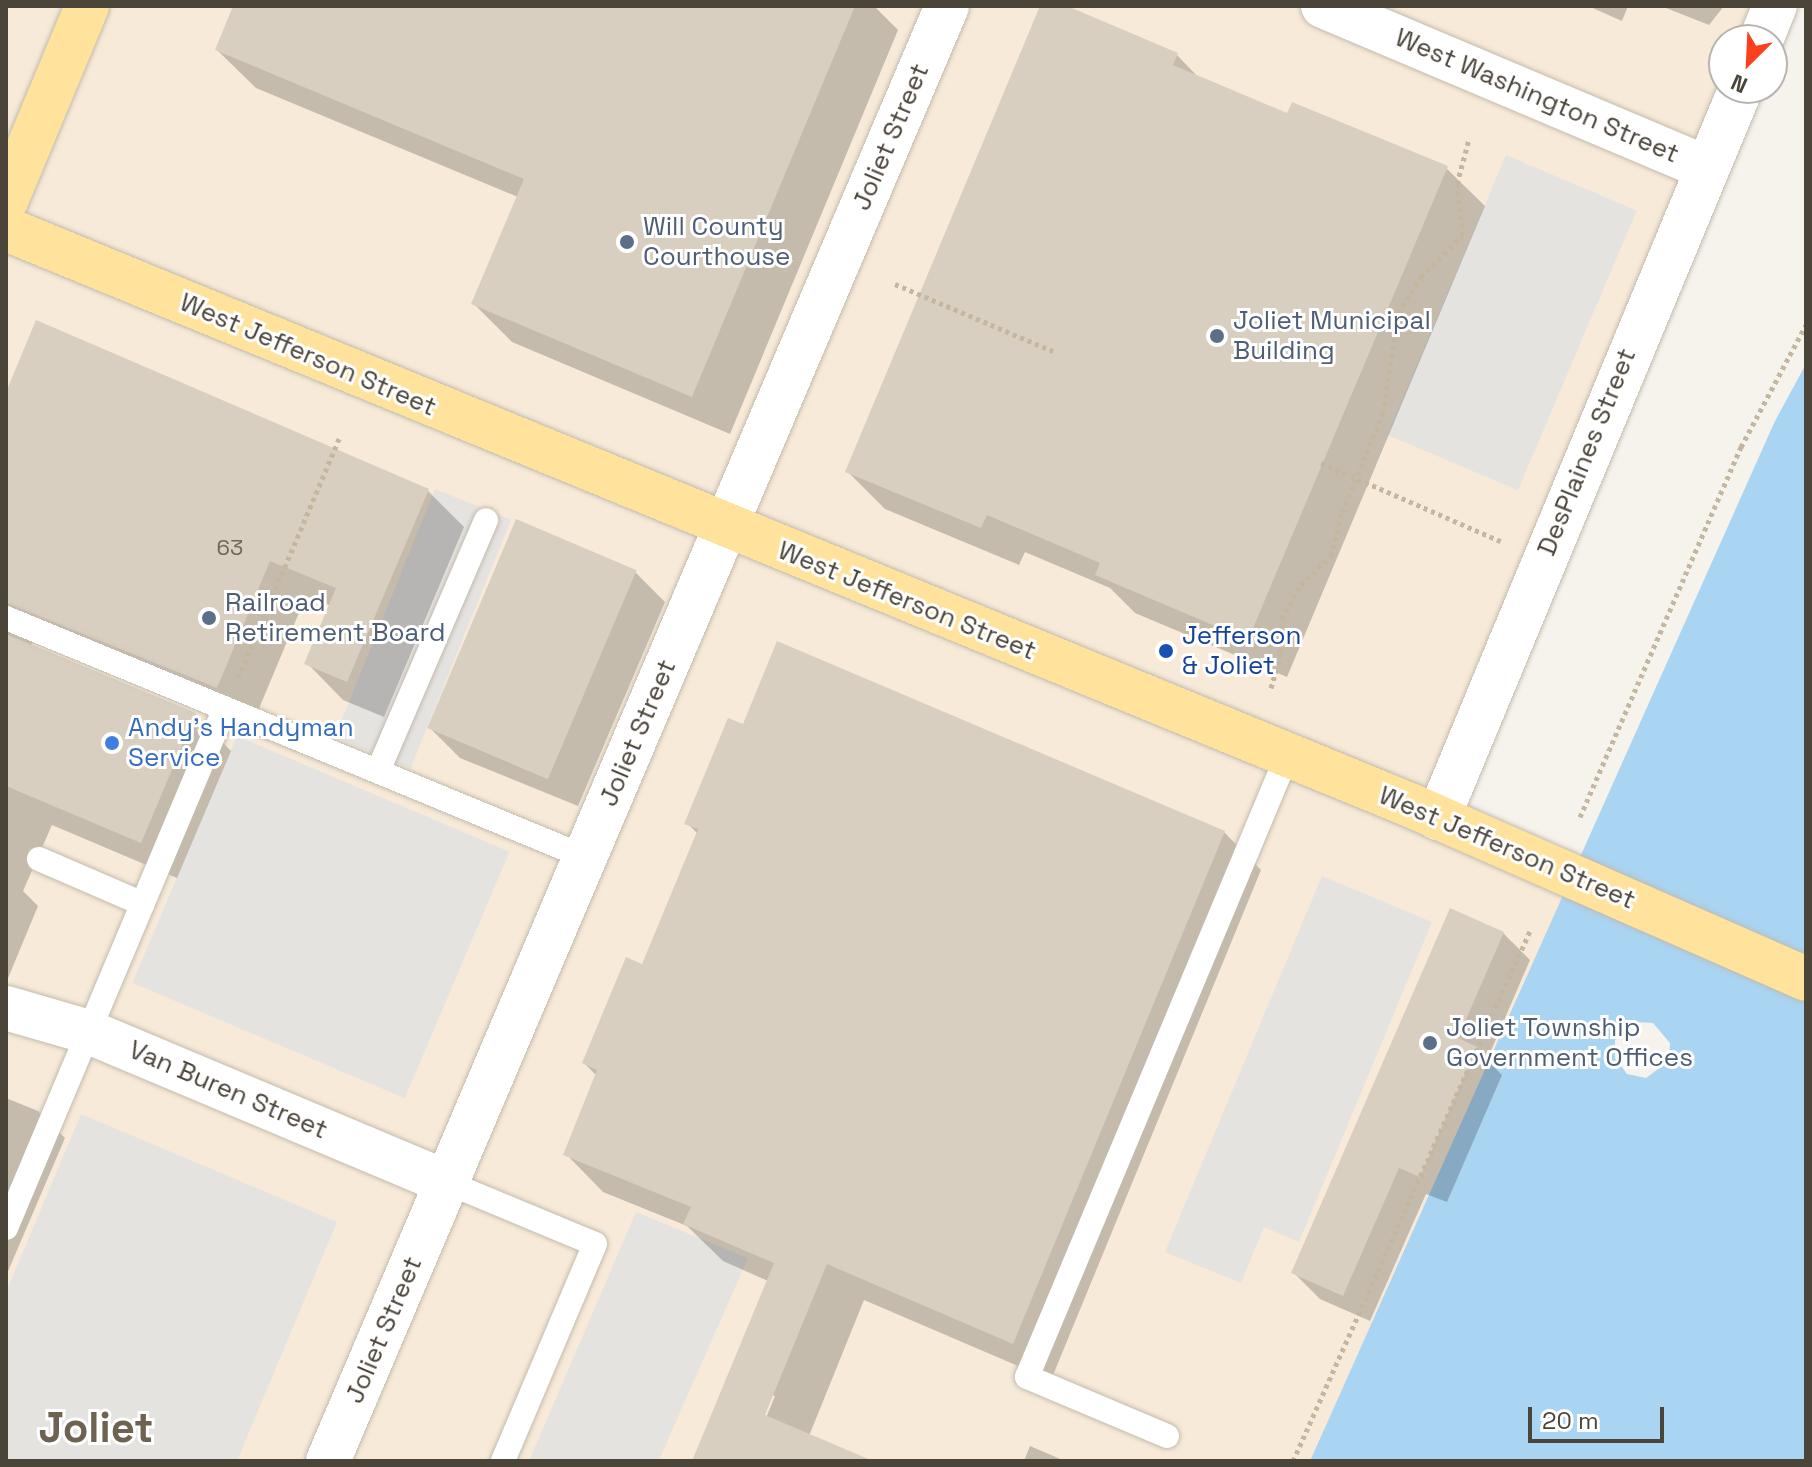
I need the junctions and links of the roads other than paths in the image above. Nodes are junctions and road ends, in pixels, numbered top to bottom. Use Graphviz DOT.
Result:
graph roads {
  1 [pos="87,6"];
  2 [pos="947,6"];
  3 [pos="1323,6"];
  4 [pos="1368,15"];
  5 [pos="1734,104"];
  6 [pos="1706,168"];
  7 [pos="6,201"];
  8 [pos="6,229"];
  9 [pos="486,520"];
  10 [pos="725,528"];
  11 [pos="6,618"];
  12 [pos="225,708"];
  13 [pos="1287,756"];
  14 [pos="378,771"];
  15 [pos="1438,818"];
  16 [pos="585,857"];
  17 [pos="39,859"];
  18 [pos="143,904"];
  19 [pos="1806,979"];
  20 [pos="6,1008"];
  21 [pos="89,1032"];
  22 [pos="446,1182"];
  23 [pos="6,1228"];
  24 [pos="1167,1436"];
  25 [pos="328,1461"];
  26 [pos="503,1461"];
  1 -- 7 [label="main road"];
  2 -- 10 [label="street, Joliet Street"];
  3 -- 4 [label="street, West Washington Street"];
  4 -- 6 [label="street, West Washington Street"];
  5 -- 6 [label="street, DesPlaines Street"];
  6 -- 15 [label="street, DesPlaines Street"];
  8 -- 10 [label="main road, West Jefferson Street"];
  9 -- 14 [label="lane"];
  10 -- 13 [label="main road, West Jefferson Street"];
  10 -- 16 [label="street, Joliet Street"];
  11 -- 12 [label="lane"];
  12 -- 14 [label="lane"];
  12 -- 18 [label="lane"];
  13 -- 15 [label="main road, West Jefferson Street"];
  13 -- 24 [label="lane"];
  14 -- 16 [label="lane"];
  15 -- 19 [label="main road, West Jefferson Street"];
  16 -- 22 [label="street, Joliet Street"];
  17 -- 18 [label="lane"];
  18 -- 21 [label="lane"];
  20 -- 21 [label="street, Van Buren Street"];
  21 -- 22 [label="street, Van Buren Street"];
  21 -- 23 [label="lane"];
  22 -- 25 [label="street, Joliet Street"];
  22 -- 26 [label="lane"];
}
